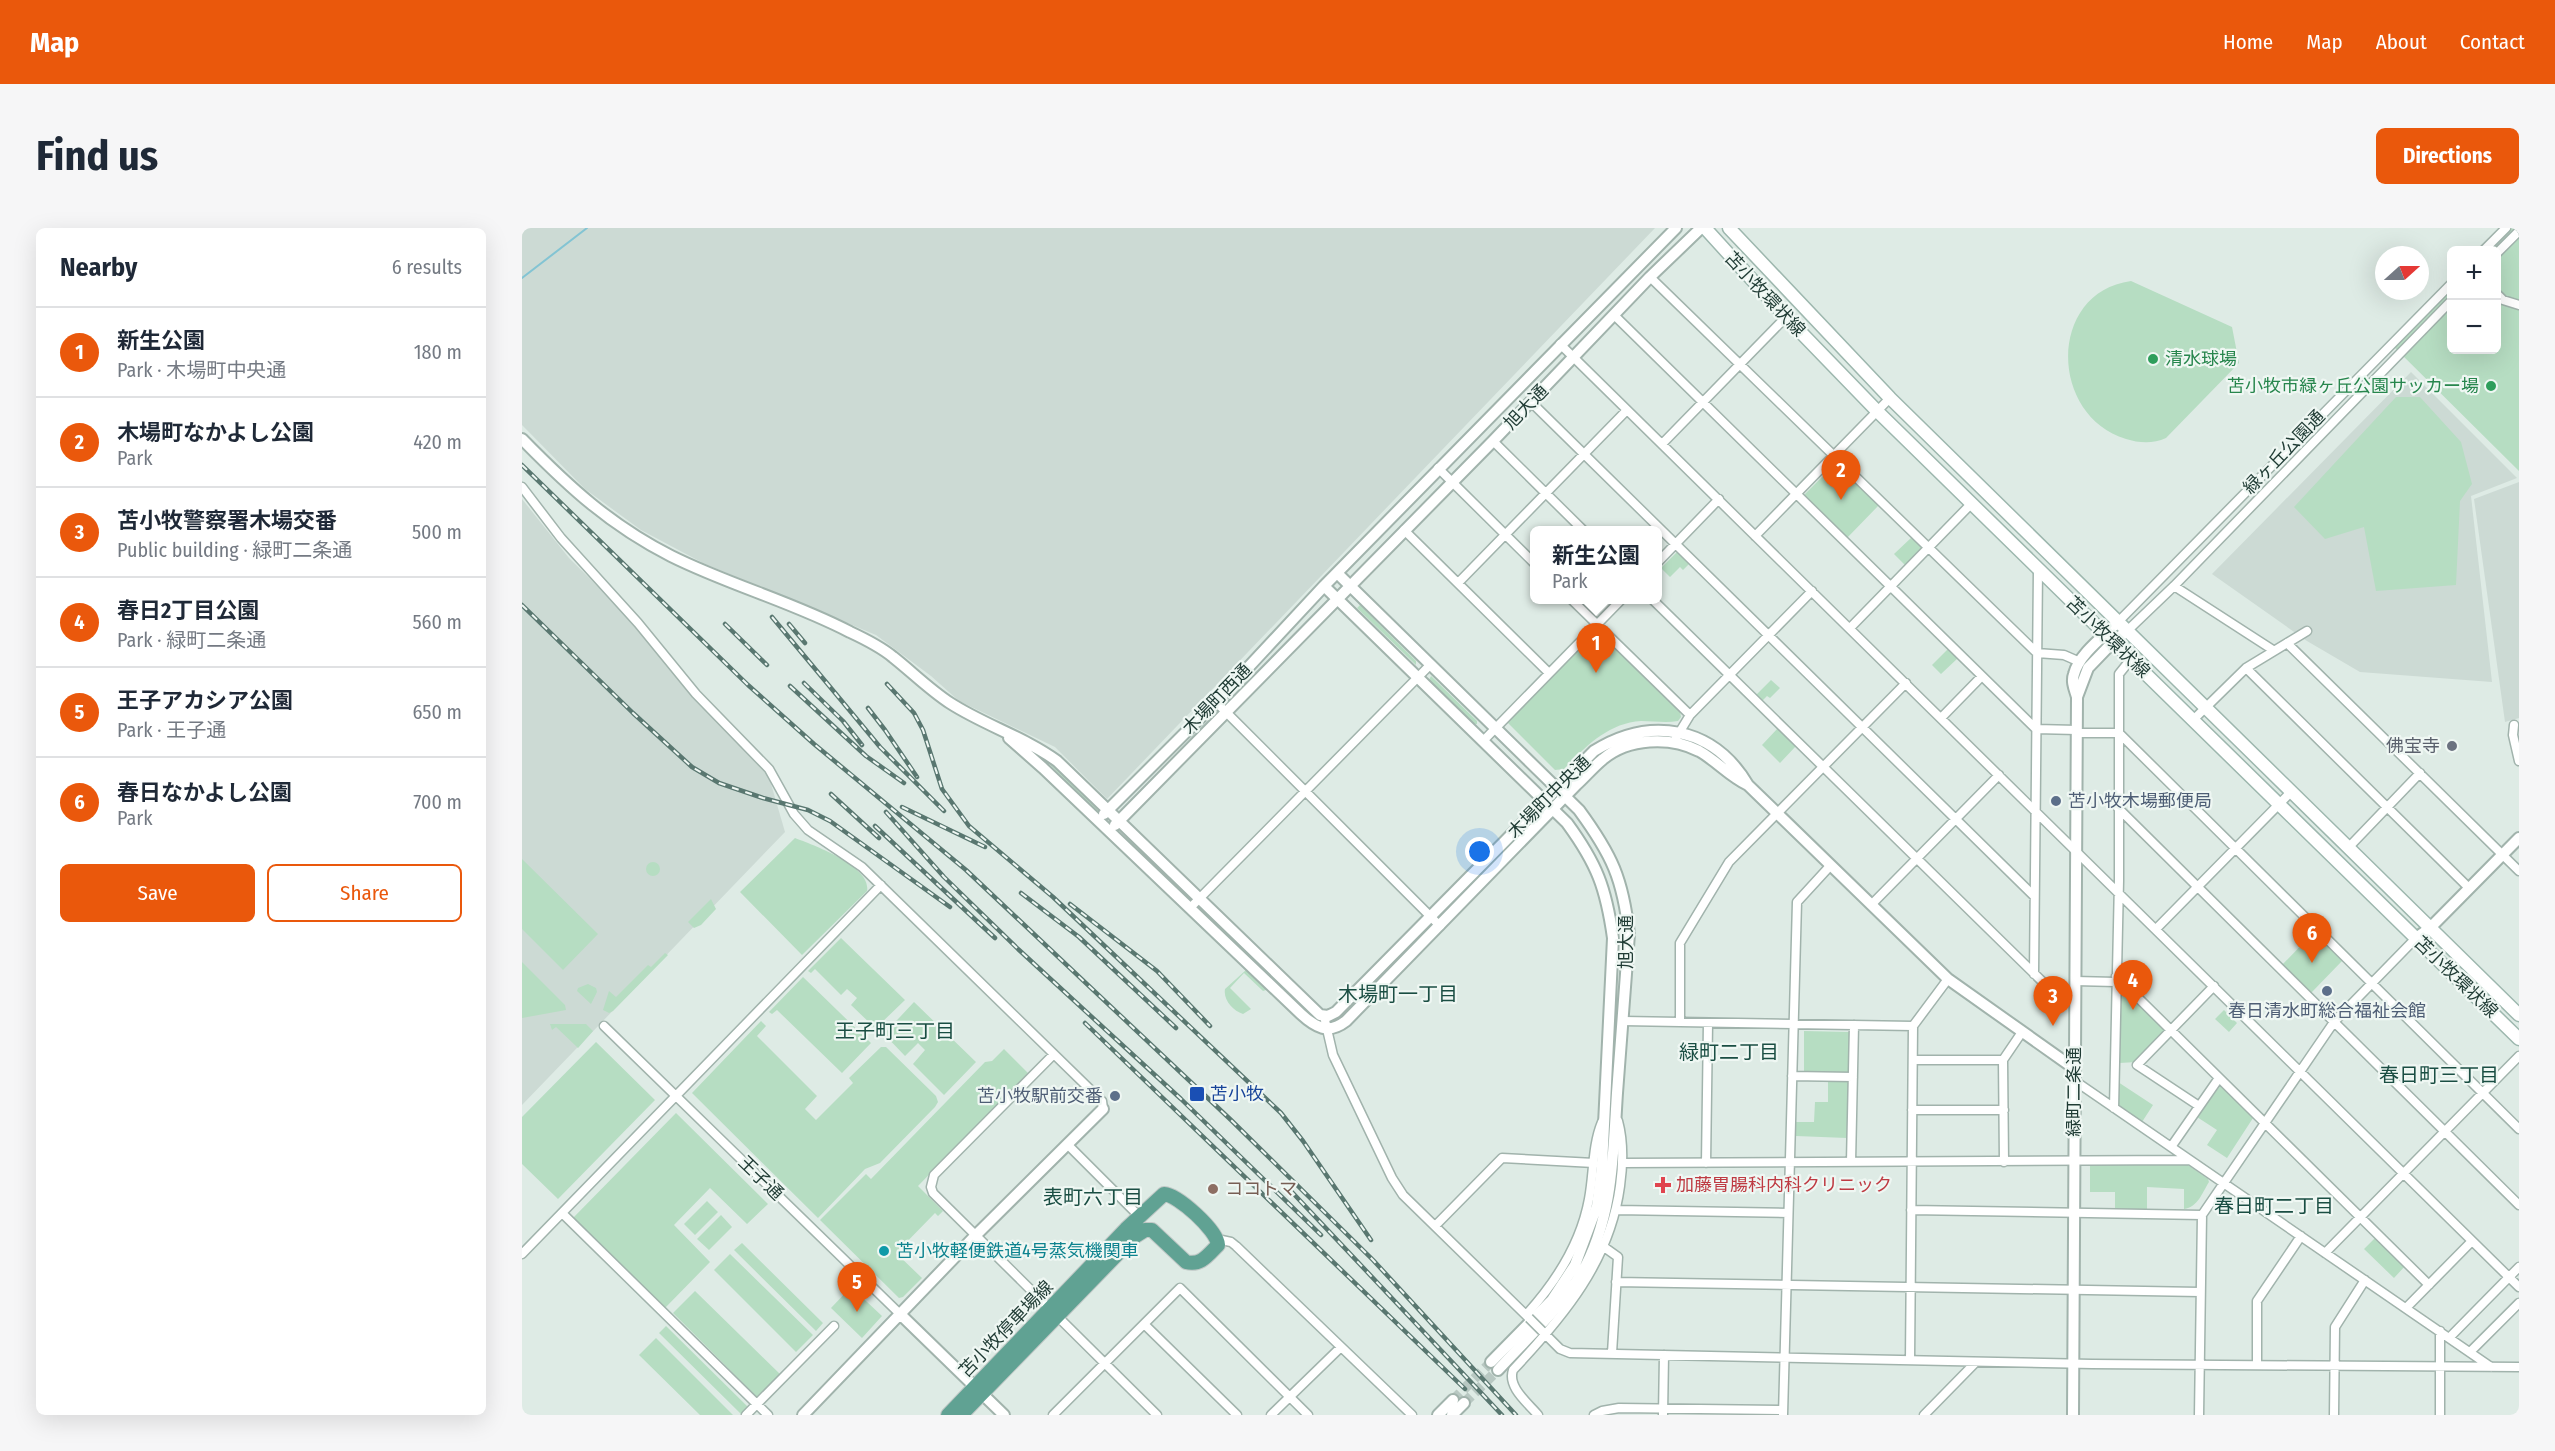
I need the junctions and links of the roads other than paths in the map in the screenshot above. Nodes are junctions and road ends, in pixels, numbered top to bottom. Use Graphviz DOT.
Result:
graph roads {
  1 [pos="1676,228"];
  2 [pos="1703,228"];
  3 [pos="1729,228"];
  4 [pos="2506,228"];
  5 [pos="2519,231"];
  6 [pos="2488,246"];
  7 [pos="2501,249"];
  8 [pos="1650,277"];
  9 [pos="2447,287"];
  10 [pos="2501,298"];
  11 [pos="2447,304"];
  12 [pos="2519,305"];
  13 [pos="1614,315"];
  14 [pos="1786,317"];
  15 [pos="1560,344"];
  16 [pos="1573,357"];
  17 [pos="1739,365"];
  18 [pos="1890,398"];
  19 [pos="1531,402"];
  20 [pos="1703,402"];
  21 [pos="1627,410"];
  22 [pos="1877,411"];
  23 [pos="522,439"];
  24 [pos="1492,441"];
  25 [pos="1662,444"];
  26 [pos="1584,454"];
  27 [pos="1833,456"];
  28 [pos="1438,468"];
  29 [pos="1453,482"];
  30 [pos="522,487"];
  31 [pos="1545,494"];
  32 [pos="1796,494"];
  33 [pos="1719,499"];
  34 [pos="1972,503"];
  35 [pos="1578,526"];
  36 [pos="1657,526"];
  37 [pos="1404,530"];
  38 [pos="1662,531"];
  39 [pos="1506,534"];
  40 [pos="1755,536"];
  41 [pos="1675,544"];
  42 [pos="1929,547"];
  43 [pos="1662,558"];
  44 [pos="1530,559"];
  45 [pos="2038,569"];
  46 [pos="1337,573"];
  47 [pos="1458,583"];
  48 [pos="1324,586"];
  49 [pos="1349,586"];
  50 [pos="1890,586"];
  51 [pos="2175,586"];
  52 [pos="1812,591"];
  53 [pos="1337,599"];
  54 [pos="1576,604"];
  55 [pos="1617,604"];
  56 [pos="1657,604"];
  57 [pos="1597,624"];
  58 [pos="2122,627"];
  59 [pos="1850,628"];
  60 [pos="2307,631"];
  61 [pos="1768,635"];
  62 [pos="2109,638"];
  63 [pos="2287,643"];
  64 [pos="2273,650"];
  65 [pos="2037,653"];
  66 [pos="2131,659"];
  67 [pos="2080,662"];
  68 [pos="1430,664"];
  69 [pos="2246,668"];
  70 [pos="1549,673"];
  71 [pos="1730,675"];
  72 [pos="1982,676"];
  73 [pos="1418,678"];
  74 [pos="1906,683"];
  75 [pos="2077,697"];
  76 [pos="1216,702"];
  77 [pos="2205,708"];
  78 [pos="1226,712"];
  79 [pos="1690,715"];
  80 [pos="1941,718"];
  81 [pos="2193,720"];
  82 [pos="2514,725"];
  83 [pos="1862,727"];
  84 [pos="998,728"];
  85 [pos="1495,728"];
  86 [pos="2036,729"];
  87 [pos="2077,731"];
  88 [pos="2119,733"];
  89 [pos="1677,736"];
  90 [pos="1483,741"];
  91 [pos="2519,761"];
  92 [pos="1824,767"];
  93 [pos="2420,773"];
  94 [pos="1999,775"];
  95 [pos="1557,788"];
  96 [pos="1306,792"];
  97 [pos="2291,792"];
  98 [pos="1566,797"];
  99 [pos="1545,800"];
  100 [pos="2278,804"];
  101 [pos="2118,808"];
  102 [pos="2387,808"];
  103 [pos="1554,809"];
  104 [pos="1108,810"];
  105 [pos="2036,811"];
  106 [pos="1778,814"];
  107 [pos="1955,819"];
  108 [pos="1097,821"];
  109 [pos="1120,821"];
  110 [pos="1110,831"];
  111 [pos="2519,838"];
  112 [pos="2235,848"];
  113 [pos="2348,848"];
  114 [pos="2077,851"];
  115 [pos="2502,854"];
  116 [pos="1917,858"];
  117 [pos="1830,866"];
  118 [pos="2519,871"];
  119 [pos="881,885"];
  120 [pos="2197,887"];
  121 [pos="2469,888"];
  122 [pos="2118,892"];
  123 [pos="2034,896"];
  124 [pos="1199,900"];
  125 [pos="1871,906"];
  126 [pos="1190,908"];
  127 [pos="1431,916"];
  128 [pos="1440,926"];
  129 [pos="2430,928"];
  130 [pos="2156,929"];
  131 [pos="2416,938"];
  132 [pos="2034,974"];
  133 [pos="1948,979"];
  134 [pos="2116,979"];
  135 [pos="2075,981"];
  136 [pos="2372,983"];
  137 [pos="2214,986"];
  138 [pos="2075,996"];
  139 [pos="2519,1015"];
  140 [pos="1324,1016"];
  141 [pos="1623,1021"];
  142 [pos="1680,1022"];
  143 [pos="2334,1022"];
  144 [pos="1708,1023"];
  145 [pos="1793,1024"];
  146 [pos="1854,1025"];
  147 [pos="604,1026"];
  148 [pos="1913,1026"];
  149 [pos="1327,1029"];
  150 [pos="2170,1030"];
  151 [pos="2022,1032"];
  152 [pos="2519,1039"];
  153 [pos="1053,1055"];
  154 [pos="2519,1056"];
  155 [pos="1913,1060"];
  156 [pos="2003,1060"];
  157 [pos="2075,1069"];
  158 [pos="2301,1071"];
  159 [pos="1792,1076"];
  160 [pos="1853,1077"];
  161 [pos="2219,1078"];
  162 [pos="2075,1081"];
  163 [pos="2483,1093"];
  164 [pos="675,1096"];
  165 [pos="2199,1106"];
  166 [pos="2114,1108"];
  167 [pos="1102,1109"];
  168 [pos="1912,1110"];
  169 [pos="2004,1110"];
  170 [pos="1610,1115"];
  171 [pos="2265,1123"];
  172 [pos="2519,1128"];
  173 [pos="2445,1131"];
  174 [pos="1067,1144"];
  175 [pos="2171,1147"];
  176 [pos="2189,1160"];
  177 [pos="2004,1161"];
  178 [pos="2074,1161"];
  179 [pos="1790,1162"];
  180 [pos="1851,1162"];
  181 [pos="1911,1162"];
  182 [pos="1594,1163"];
  183 [pos="1623,1163"];
  184 [pos="1706,1163"];
  185 [pos="2403,1173"];
  186 [pos="2223,1183"];
  187 [pos="2519,1205"];
  188 [pos="1617,1210"];
  189 [pos="1911,1210"];
  190 [pos="562,1213"];
  191 [pos="1788,1213"];
  192 [pos="2074,1213"];
  193 [pos="2202,1215"];
  194 [pos="1140,1217"];
  195 [pos="2360,1217"];
  196 [pos="1435,1226"];
  197 [pos="976,1235"];
  198 [pos="2301,1236"];
  199 [pos="1217,1239"];
  200 [pos="2472,1241"];
  201 [pos="1604,1247"];
  202 [pos="2325,1253"];
  203 [pos="522,1254"];
  204 [pos="2519,1267"];
  205 [pos="2509,1277"];
  206 [pos="2365,1280"];
  207 [pos="1616,1282"];
  208 [pos="1786,1285"];
  209 [pos="2429,1285"];
  210 [pos="1910,1287"];
  211 [pos="2519,1287"];
  212 [pos="2073,1290"];
  213 [pos="2200,1292"];
  214 [pos="2519,1303"];
  215 [pos="2406,1308"];
  216 [pos="1054,1312"];
  217 [pos="900,1314"];
  218 [pos="1527,1316"];
  219 [pos="1144,1324"];
  220 [pos="834,1326"];
  221 [pos="2440,1331"];
  222 [pos="1544,1333"];
  223 [pos="2449,1338"];
  224 [pos="1341,1347"];
  225 [pos="2470,1352"];
  226 [pos="1612,1353"];
  227 [pos="1664,1355"];
  228 [pos="1784,1358"];
  229 [pos="1910,1360"];
  230 [pos="1976,1362"];
  231 [pos="2073,1362"];
  232 [pos="1105,1364"];
  233 [pos="2199,1365"];
  234 [pos="2257,1365"];
  235 [pos="2335,1365"];
  236 [pos="1494,1366"];
  237 [pos="2440,1366"];
  238 [pos="2491,1366"];
  239 [pos="2519,1367"];
  240 [pos="979,1390"];
  241 [pos="1290,1397"];
  242 [pos="757,1404"];
  243 [pos="1663,1412"];
  244 [pos="1783,1413"];
  245 [pos="746,1415"];
  246 [pos="768,1415"];
  247 [pos="802,1415"];
  248 [pos="948,1415"];
  249 [pos="961,1415"];
  250 [pos="1004,1415"];
  251 [pos="1053,1415"];
  252 [pos="1157,1415"];
  253 [pos="1237,1415"];
  254 [pos="1271,1415"];
  255 [pos="1308,1415"];
  256 [pos="1412,1415"];
  257 [pos="1438,1415"];
  258 [pos="1452,1415"];
  259 [pos="1538,1415"];
  260 [pos="1594,1415"];
  261 [pos="1924,1415"];
  262 [pos="2073,1415"];
  263 [pos="2199,1415"];
  264 [pos="2334,1415"];
  265 [pos="2440,1415"];
  1 -- 15 [label="street, 旭大通"];
  2 -- 8 [label="street, 旭大通"];
  2 -- 14 [label="main road, 苫小牧環状線"];
  3 -- 18 [label="main road, 苫小牧環状線"];
  4 -- 6 [label="street"];
  5 -- 7 [label="street"];
  8 -- 13 [label="street, 旭大通"];
  8 -- 17 [label="street"];
  9 -- 58 [label="street, 緑ヶ丘公園通"];
  10 -- 12 [label="street"];
  11 -- 51 [label="street, 緑ヶ丘公園通"];
  13 -- 16 [label="street, 旭大通"];
  13 -- 20 [label="street"];
  14 -- 17 [label="street"];
  14 -- 22 [label="main road, 苫小牧環状線"];
  15 -- 16 [label="street"];
  15 -- 28 [label="street, 旭大通"];
  16 -- 19 [label="street, 旭大通"];
  16 -- 21 [label="street"];
  17 -- 20 [label="street"];
  17 -- 27 [label="street"];
  18 -- 22 [label="street"];
  18 -- 58 [label="main road, 苫小牧環状線"];
  19 -- 24 [label="street, 旭大通"];
  19 -- 26 [label="street"];
  20 -- 25 [label="street"];
  20 -- 32 [label="street"];
  21 -- 25 [label="street"];
  21 -- 26 [label="street"];
  22 -- 27 [label="street"];
  22 -- 34 [label="main road, 苫小牧環状線"];
  23 -- 84 [label="street"];
  24 -- 29 [label="street, 旭大通"];
  24 -- 31 [label="street"];
  25 -- 33 [label="street"];
  26 -- 31 [label="street"];
  26 -- 36 [label="street"];
  27 -- 32 [label="street"];
  27 -- 42 [label="street"];
  28 -- 29 [label="street"];
  28 -- 46 [label="street, 旭大通"];
  29 -- 37 [label="street, 旭大通"];
  29 -- 39 [label="street"];
  30 -- 119 [label="street"];
  31 -- 35 [label="street"];
  31 -- 39 [label="street"];
  32 -- 40 [label="street"];
  32 -- 50 [label="street"];
  33 -- 40 [label="street"];
  33 -- 41 [label="street"];
  34 -- 42 [label="street"];
  34 -- 45 [label="main road, 苫小牧環状線"];
  37 -- 47 [label="street"];
  37 -- 49 [label="street, 旭大通"];
  38 -- 41 [label="street"];
  39 -- 44 [label="street"];
  39 -- 47 [label="street"];
  40 -- 52 [label="street"];
  41 -- 43 [label="street"];
  41 -- 61 [label="street"];
  42 -- 50 [label="street"];
  42 -- 65 [label="street"];
  45 -- 62 [label="main road, 苫小牧環状線"];
  45 -- 65 [label="street"];
  46 -- 48 [label="street, 旭大通"];
  46 -- 49 [label="street, 旭大通"];
  47 -- 70 [label="street"];
  48 -- 53 [label="street, 旭大通"];
  48 -- 76 [label="street, 木場町西通"];
  49 -- 53 [label="street, 旭大通"];
  49 -- 68 [label="street, 旭大通"];
  50 -- 59 [label="street"];
  50 -- 72 [label="street"];
  51 -- 58 [label="street, 緑ヶ丘公園通"];
  51 -- 64 [label="street"];
  52 -- 59 [label="street"];
  52 -- 61 [label="street"];
  53 -- 73 [label="street, 旭大通"];
  53 -- 78 [label="street, 木場町西通"];
  54 -- 57 [label="street"];
  55 -- 57 [label="street"];
  56 -- 71 [label="street"];
  57 -- 70 [label="street"];
  57 -- 79 [label="street"];
  58 -- 62 [label="street, 緑町二条通"];
  58 -- 77 [label="main road, 苫小牧環状線"];
  59 -- 74 [label="street"];
  60 -- 63 [label="street"];
  61 -- 71 [label="street"];
  61 -- 83 [label="street"];
  62 -- 66 [label="main road, 苫小牧環状線"];
  62 -- 67 [label="street, 緑町二条通"];
  62 -- 75 [label="street, 緑町二条通"];
  63 -- 64 [label="street"];
  63 -- 93 [label="street"];
  64 -- 69 [label="street"];
  65 -- 67 [label="street"];
  65 -- 86 [label="street"];
  66 -- 81 [label="main road, 苫小牧環状線"];
  66 -- 88 [label="street"];
  67 -- 75 [label="street, 緑町二条通"];
  68 -- 73 [label="street"];
  68 -- 85 [label="street, 旭大通"];
  69 -- 77 [label="street"];
  69 -- 102 [label="street"];
  70 -- 85 [label="street"];
  71 -- 79 [label="street"];
  71 -- 92 [label="street"];
  72 -- 80 [label="street"];
  72 -- 86 [label="street"];
  73 -- 90 [label="street, 旭大通"];
  73 -- 96 [label="street"];
  74 -- 80 [label="street"];
  74 -- 83 [label="street"];
  75 -- 87 [label="street, 緑町二条通"];
  76 -- 78 [label="street"];
  76 -- 104 [label="street, 木場町西通"];
  77 -- 81 [label="street"];
  77 -- 97 [label="main road, 苫小牧環状線"];
  78 -- 96 [label="street"];
  78 -- 109 [label="street, 木場町西通"];
  79 -- 89 [label="street"];
  80 -- 94 [label="street"];
  81 -- 100 [label="main road, 苫小牧環状線"];
  82 -- 91 [label="street"];
  83 -- 92 [label="street"];
  83 -- 107 [label="street"];
  84 -- 104 [label="street"];
  84 -- 108 [label="street"];
  85 -- 90 [label="street"];
  85 -- 95 [label="street, 旭大通"];
  86 -- 87 [label="street"];
  86 -- 105 [label="street"];
  87 -- 88 [label="street"];
  87 -- 114 [label="street, 緑町二条通"];
  88 -- 101 [label="street"];
  88 -- 112 [label="street"];
  89 -- 95 [label="street, 木場町中央通"];
  89 -- 98 [label="street, 木場町中央通"];
  89 -- 106 [label="street, 木場町中央通"];
  90 -- 99 [label="street, 旭大通"];
  92 -- 106 [label="street"];
  92 -- 116 [label="street"];
  93 -- 102 [label="street"];
  93 -- 115 [label="street"];
  94 -- 105 [label="street"];
  94 -- 107 [label="street"];
  95 -- 98 [label="street, 旭大通"];
  95 -- 99 [label="street, 木場町中央通"];
  96 -- 124 [label="street"];
  96 -- 127 [label="street"];
  97 -- 100 [label="street"];
  97 -- 113 [label="main road, 苫小牧環状線"];
  98 -- 103 [label="street, 木場町中央通"];
  98 -- 141 [label="street, 旭大通"];
  99 -- 103 [label="street, 旭大通"];
  99 -- 127 [label="street, 木場町中央通"];
  100 -- 112 [label="street"];
  100 -- 131 [label="main road, 苫小牧環状線"];
  101 -- 120 [label="street"];
  101 -- 122 [label="street"];
  102 -- 113 [label="street"];
  102 -- 121 [label="street"];
  103 -- 128 [label="street, 木場町中央通"];
  103 -- 170 [label="street, 旭大通"];
  104 -- 108 [label="street, 木場町西通"];
  104 -- 109 [label="street"];
  105 -- 114 [label="street"];
  105 -- 123 [label="street"];
  106 -- 117 [label="street, 木場町中央通"];
  106 -- 142 [label="street"];
  107 -- 116 [label="street"];
  107 -- 123 [label="street"];
  108 -- 110 [label="street"];
  109 -- 110 [label="street, 木場町西通"];
  109 -- 124 [label="street"];
  110 -- 126 [label="street"];
  111 -- 115 [label="street"];
  112 -- 120 [label="street"];
  112 -- 136 [label="street"];
  113 -- 129 [label="main road, 苫小牧環状線"];
  114 -- 122 [label="street"];
  114 -- 135 [label="street, 緑町二条通"];
  115 -- 118 [label="street"];
  115 -- 121 [label="street"];
  116 -- 125 [label="street"];
  116 -- 132 [label="street"];
  117 -- 125 [label="street, 木場町中央通"];
  117 -- 145 [label="street"];
  119 -- 153 [label="street"];
  119 -- 164 [label="street"];
  120 -- 130 [label="street"];
  120 -- 143 [label="street"];
  121 -- 129 [label="street"];
  122 -- 130 [label="street"];
  122 -- 134 [label="street"];
  123 -- 132 [label="street"];
  124 -- 126 [label="street"];
  124 -- 140 [label="street"];
  125 -- 133 [label="street, 木場町中央通"];
  126 -- 149 [label="street"];
  127 -- 128 [label="street"];
  127 -- 140 [label="street, 木場町中央通"];
  128 -- 149 [label="street, 木場町中央通"];
  129 -- 131 [label="street"];
  129 -- 139 [label="main road, 苫小牧環状線"];
  130 -- 137 [label="street"];
  131 -- 136 [label="street"];
  131 -- 152 [label="main road, 苫小牧環状線"];
  132 -- 138 [label="street"];
  133 -- 148 [label="street"];
  133 -- 151 [label="street, 木場町中央通"];
  134 -- 135 [label="street"];
  134 -- 150 [label="street"];
  134 -- 166 [label="street"];
  135 -- 138 [label="street, 緑町二条通"];
  136 -- 143 [label="street"];
  136 -- 163 [label="street"];
  137 -- 150 [label="street"];
  137 -- 158 [label="street"];
  138 -- 157 [label="street, 緑町二条通"];
  140 -- 149 [label="street"];
  141 -- 142 [label="street"];
  141 -- 170 [label="street, 旭大通"];
  142 -- 144 [label="street"];
  143 -- 158 [label="street"];
  143 -- 173 [label="street"];
  144 -- 145 [label="street"];
  144 -- 184 [label="street"];
  145 -- 146 [label="street"];
  145 -- 159 [label="street"];
  146 -- 148 [label="street"];
  146 -- 160 [label="street"];
  147 -- 164 [label="street, 王子通"];
  148 -- 155 [label="street"];
  149 -- 196 [label="street"];
  150 -- 161 [label="street"];
  150 -- 165 [label="street"];
  151 -- 156 [label="street"];
  151 -- 157 [label="street, 木場町中央通"];
  153 -- 167 [label="street"];
  153 -- 197 [label="street"];
  154 -- 163 [label="street"];
  155 -- 156 [label="street"];
  155 -- 168 [label="street"];
  156 -- 169 [label="street"];
  157 -- 162 [label="street, 緑町二条通"];
  158 -- 171 [label="street"];
  158 -- 185 [label="street"];
  159 -- 160 [label="street"];
  159 -- 179 [label="street"];
  160 -- 180 [label="street"];
  161 -- 165 [label="street"];
  161 -- 171 [label="street"];
  162 -- 166 [label="street"];
  162 -- 178 [label="street, 緑町二条通"];
  163 -- 172 [label="street"];
  163 -- 173 [label="street"];
  164 -- 190 [label="street"];
  164 -- 217 [label="street, 王子通"];
  165 -- 175 [label="street"];
  166 -- 175 [label="street"];
  167 -- 174 [label="street"];
  168 -- 169 [label="street"];
  168 -- 181 [label="street"];
  169 -- 177 [label="street"];
  170 -- 182 [label="street"];
  170 -- 183 [label="street"];
  170 -- 236 [label="street, 旭大通"];
  171 -- 186 [label="street"];
  171 -- 195 [label="street"];
  173 -- 185 [label="street"];
  173 -- 187 [label="street"];
  174 -- 194 [label="street"];
  174 -- 197 [label="street"];
  175 -- 176 [label="street"];
  176 -- 178 [label="street"];
  176 -- 186 [label="street"];
  177 -- 178 [label="street"];
  177 -- 181 [label="street"];
  178 -- 192 [label="street, 緑町二条通"];
  179 -- 180 [label="street"];
  179 -- 184 [label="street"];
  179 -- 191 [label="street"];
  180 -- 181 [label="street"];
  181 -- 189 [label="street"];
  182 -- 196 [label="street"];
  182 -- 218 [label="street"];
  183 -- 184 [label="street"];
  183 -- 188 [label="street"];
  185 -- 195 [label="street"];
  185 -- 200 [label="street"];
  186 -- 193 [label="street"];
  186 -- 198 [label="street"];
  188 -- 191 [label="street"];
  188 -- 201 [label="street"];
  189 -- 192 [label="street"];
  189 -- 210 [label="street"];
  190 -- 203 [label="street"];
  190 -- 242 [label="street"];
  191 -- 208 [label="street"];
  192 -- 193 [label="street"];
  192 -- 212 [label="street, 緑町二条通"];
  193 -- 213 [label="street"];
  194 -- 199 [label="main road, 苫小牧停車場線"];
  194 -- 216 [label="main road, 苫小牧停車場線"];
  195 -- 202 [label="street"];
  195 -- 209 [label="street"];
  196 -- 218 [label="street"];
  197 -- 216 [label="street"];
  197 -- 217 [label="street"];
  198 -- 202 [label="street"];
  198 -- 234 [label="street"];
  199 -- 216 [label="main road, 苫小牧停車場線"];
  199 -- 224 [label="street"];
  200 -- 205 [label="street"];
  200 -- 209 [label="street"];
  201 -- 207 [label="street"];
  201 -- 222 [label="street"];
  202 -- 206 [label="street"];
  204 -- 205 [label="street"];
  205 -- 211 [label="street"];
  205 -- 223 [label="street"];
  206 -- 215 [label="street"];
  206 -- 235 [label="street"];
  207 -- 208 [label="street"];
  207 -- 226 [label="street"];
  208 -- 210 [label="street"];
  208 -- 228 [label="street"];
  209 -- 215 [label="street"];
  210 -- 212 [label="street"];
  210 -- 229 [label="street"];
  212 -- 213 [label="street"];
  212 -- 231 [label="street, 緑町二条通"];
  213 -- 233 [label="street"];
  214 -- 225 [label="street"];
  215 -- 221 [label="street"];
  216 -- 232 [label="street"];
  216 -- 240 [label="main road, 苫小牧停車場線"];
  217 -- 240 [label="street, 王子通"];
  217 -- 247 [label="street"];
  218 -- 222 [label="street, bridge"];
  219 -- 232 [label="street"];
  219 -- 241 [label="street"];
  219 -- 253 [label="street"];
  220 -- 242 [label="street"];
  221 -- 223 [label="street"];
  221 -- 237 [label="street"];
  222 -- 226 [label="street"];
  222 -- 259 [label="street"];
  223 -- 225 [label="street"];
  224 -- 241 [label="street"];
  224 -- 256 [label="street"];
  225 -- 238 [label="street"];
  226 -- 227 [label="street"];
  227 -- 228 [label="street"];
  227 -- 243 [label="street"];
  228 -- 229 [label="street"];
  228 -- 244 [label="street"];
  229 -- 230 [label="street"];
  230 -- 231 [label="street"];
  230 -- 261 [label="street"];
  231 -- 233 [label="street"];
  231 -- 262 [label="street, 緑町二条通"];
  232 -- 251 [label="street"];
  232 -- 252 [label="street"];
  233 -- 234 [label="street"];
  233 -- 263 [label="street"];
  234 -- 235 [label="street"];
  235 -- 237 [label="street"];
  235 -- 264 [label="street"];
  237 -- 238 [label="street"];
  237 -- 265 [label="street"];
  238 -- 239 [label="street"];
  240 -- 248 [label="main road, 苫小牧停車場線"];
  240 -- 249 [label="main road, 苫小牧停車場線"];
  240 -- 250 [label="street, 王子通"];
  241 -- 254 [label="street"];
  241 -- 255 [label="street"];
  242 -- 245 [label="street"];
  242 -- 246 [label="street"];
  243 -- 244 [label="street"];
  243 -- 260 [label="street"];
  257 -- 258 [label="street"];
}
